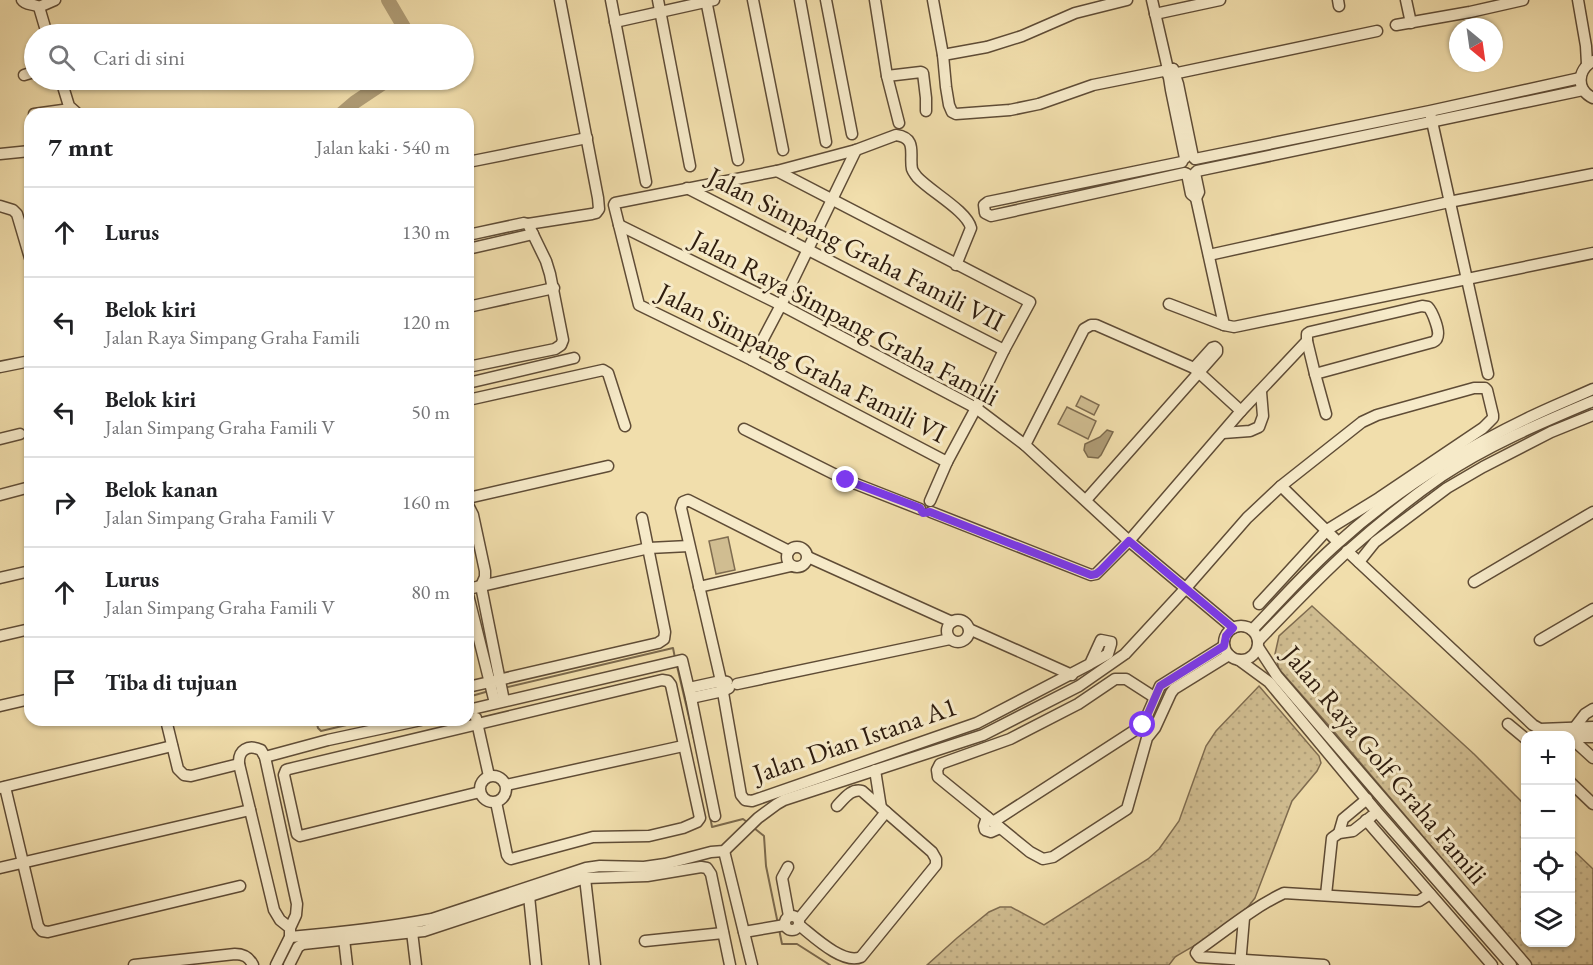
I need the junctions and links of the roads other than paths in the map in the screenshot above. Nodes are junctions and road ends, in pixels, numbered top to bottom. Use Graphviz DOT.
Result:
graph roads {
  1 [pos="22,0"];
  2 [pos="55,0"];
  3 [pos="560,0"];
  4 [pos="611,0"];
  5 [pos="658,0"];
  6 [pos="709,0"];
  7 [pos="753,0"];
  8 [pos="800,0"];
  9 [pos="826,0"];
  10 [pos="875,0"];
  11 [pos="933,0"];
  12 [pos="1128,0"];
  13 [pos="1152,0"];
  14 [pos="1220,0"];
  15 [pos="1406,0"];
  16 [pos="1523,0"];
  17 [pos="1578,0"];
  18 [pos="39,7"];
  19 [pos="661,13"];
  20 [pos="1155,14"];
  21 [pos="615,22"];
  22 [pos="1411,23"];
  23 [pos="44,24"];
  24 [pos="1396,25"];
  25 [pos="1377,30"];
  26 [pos="943,55"];
  27 [pos="1590,62"];
  28 [pos="1170,71"];
  29 [pos="887,76"];
  30 [pos="1580,78"];
  31 [pos="65,90"];
  32 [pos="1583,90"];
  33 [pos="1593,98"];
  34 [pos="73,108"];
  35 [pos="926,111"];
  36 [pos="1431,116"];
  37 [pos="899,123"];
  38 [pos="852,134"];
  39 [pos="587,138"];
  40 [pos="826,142"];
  41 [pos="783,150"];
  42 [pos="856,150"];
  43 [pos="24,152"];
  44 [pos="0,154"];
  45 [pos="1189,159"];
  46 [pos="738,160"];
  47 [pos="474,161"];
  48 [pos="690,166"];
  49 [pos="777,171"];
  50 [pos="1191,173"];
  51 [pos="1593,174"];
  52 [pos="646,182"];
  53 [pos="687,188"];
  54 [pos="831,199"];
  55 [pos="1449,202"];
  56 [pos="0,206"];
  57 [pos="619,225"];
  58 [pos="528,227"];
  59 [pos="474,235"];
  60 [pos="24,238"];
  61 [pos="474,247"];
  62 [pos="807,250"];
  63 [pos="1593,253"];
  64 [pos="1209,255"];
  65 [pos="956,265"];
  66 [pos="1467,279"];
  67 [pos="554,288"];
  68 [pos="1169,304"];
  69 [pos="781,305"];
  70 [pos="474,306"];
  71 [pos="1224,325"];
  72 [pos="1307,341"];
  73 [pos="1004,350"];
  74 [pos="574,358"];
  75 [pos="752,360"];
  76 [pos="24,362"];
  77 [pos="474,366"];
  78 [pos="0,367"];
  79 [pos="1197,370"];
  80 [pos="1315,374"];
  81 [pos="1488,374"];
  82 [pos="474,382"];
  83 [pos="1593,389"];
  84 [pos="1261,392"];
  85 [pos="474,399"];
  86 [pos="1593,401"];
  87 [pos="976,408"];
  88 [pos="1241,411"];
  89 [pos="1326,414"];
  90 [pos="1593,415"];
  91 [pos="625,426"];
  92 [pos="744,429"];
  93 [pos="1223,433"];
  94 [pos="20,434"];
  95 [pos="0,439"];
  96 [pos="1025,445"];
  97 [pos="947,462"];
  98 [pos="608,466"];
  99 [pos="1281,486"];
  100 [pos="24,489"];
  101 [pos="0,495"];
  102 [pos="474,497"];
  103 [pos="1086,500"];
  104 [pos="927,507"];
  105 [pos="1593,512"];
  106 [pos="642,518"];
  107 [pos="474,519"];
  108 [pos="1327,530"];
  109 [pos="1129,541"];
  110 [pos="1338,542"];
  111 [pos="689,546"];
  112 [pos="649,548"];
  113 [pos="789,551"];
  114 [pos="1347,551"];
  115 [pos="808,557"];
  116 [pos="1359,562"];
  117 [pos="791,566"];
  118 [pos="24,572"];
  119 [pos="0,578"];
  120 [pos="1474,582"];
  121 [pos="481,586"];
  122 [pos="699,587"];
  123 [pos="474,588"];
  124 [pos="1185,589"];
  125 [pos="1260,604"];
  126 [pos="1593,609"];
  127 [pos="474,615"];
  128 [pos="952,622"];
  129 [pos="1233,628"];
  130 [pos="969,629"];
  131 [pos="24,630"];
  132 [pos="1252,630"];
  133 [pos="0,636"];
  134 [pos="950,639"];
  135 [pos="1540,640"];
  136 [pos="1258,644"];
  137 [pos="1226,651"];
  138 [pos="1239,660"];
  139 [pos="1090,664"];
  140 [pos="1072,675"];
  141 [pos="495,683"];
  142 [pos="474,686"];
  143 [pos="722,686"];
  144 [pos="690,693"];
  145 [pos="1154,697"];
  146 [pos="24,700"];
  147 [pos="499,700"];
  148 [pos="0,706"];
  149 [pos="474,708"];
  150 [pos="1593,709"];
  151 [pos="474,716"];
  152 [pos="477,724"];
  153 [pos="1508,724"];
  154 [pos="474,725"];
  155 [pos="1143,725"];
  156 [pos="167,726"];
  157 [pos="393,726"];
  158 [pos="469,726"];
  159 [pos="1593,727"];
  160 [pos="1155,728"];
  161 [pos="1553,731"];
  162 [pos="1574,731"];
  163 [pos="1575,733"];
  164 [pos="1575,734"];
  165 [pos="1521,735"];
  166 [pos="1575,737"];
  167 [pos="1593,737"];
  168 [pos="1147,738"];
  169 [pos="172,746"];
  170 [pos="683,746"];
  171 [pos="265,757"];
  172 [pos="1593,758"];
  173 [pos="239,764"];
  174 [pos="875,770"];
  175 [pos="489,776"];
  176 [pos="1573,785"];
  177 [pos="506,786"];
  178 [pos="2,788"];
  179 [pos="480,792"];
  180 [pos="1367,799"];
  181 [pos="496,802"];
  182 [pos="1593,804"];
  183 [pos="837,806"];
  184 [pos="250,810"];
  185 [pos="884,810"];
  186 [pos="1377,812"];
  187 [pos="715,816"];
  188 [pos="1366,820"];
  189 [pos="993,822"];
  190 [pos="1339,833"];
  191 [pos="724,850"];
  192 [pos="22,863"];
  193 [pos="788,867"];
  194 [pos="0,868"];
  195 [pos="585,878"];
  196 [pos="240,886"];
  197 [pos="1430,894"];
  198 [pos="1326,895"];
  199 [pos="529,896"];
  200 [pos="1244,918"];
  201 [pos="791,922"];
  202 [pos="290,932"];
  203 [pos="412,932"];
  204 [pos="744,932"];
  205 [pos="723,933"];
  206 [pos="344,939"];
  207 [pos="645,941"];
  208 [pos="1240,962"];
  209 [pos="134,965"];
  210 [pos="253,965"];
  211 [pos="276,965"];
  212 [pos="289,965"];
  213 [pos="347,965"];
  214 [pos="416,965"];
  215 [pos="536,965"];
  216 [pos="595,965"];
  217 [pos="730,965"];
  218 [pos="752,965"];
  219 [pos="1324,965"];
  220 [pos="1492,965"];
  221 [pos="1511,965"];
  222 [pos="1526,965"];
  1 -- 18 [label="street"];
  2 -- 18 [label="street"];
  3 -- 39 [label="street"];
  4 -- 21 [label="street"];
  5 -- 19 [label="street"];
  6 -- 19 [label="street"];
  6 -- 46 [label="street"];
  7 -- 41 [label="street"];
  8 -- 40 [label="street"];
  9 -- 38 [label="street"];
  10 -- 29 [label="street"];
  11 -- 26 [label="street"];
  12 -- 26 [label="street"];
  13 -- 20 [label="street"];
  14 -- 20 [label="street"];
  15 -- 22 [label="street"];
  16 -- 22 [label="street"];
  17 -- 27 [label="street"];
  18 -- 23 [label="street"];
  19 -- 21 [label="street"];
  19 -- 48 [label="street"];
  20 -- 28 [label="street"];
  21 -- 52 [label="street"];
  22 -- 24 [label="street"];
  25 -- 28 [label="street"];
  26 -- 28 [label="street"];
  27 -- 30 [label="street"];
  28 -- 45 [label="street"];
  29 -- 35 [label="street"];
  29 -- 37 [label="street"];
  30 -- 32 [label="street"];
  30 -- 36 [label="street"];
  31 -- 34 [label="street"];
  32 -- 33 [label="street"];
  32 -- 36 [label="street"];
  36 -- 45 [label="street"];
  36 -- 50 [label="street"];
  36 -- 55 [label="street"];
  39 -- 47 [label="street"];
  39 -- 58 [label="street"];
  42 -- 49 [label="street"];
  42 -- 54 [label="street"];
  42 -- 65 [label="street"];
  43 -- 44 [label="street"];
  45 -- 50 [label="street"];
  45 -- 50 [label="street"];
  45 -- 50 [label="street"];
  49 -- 53 [label="street"];
  49 -- 54 [label="street"];
  50 -- 64 [label="street"];
  51 -- 55 [label="street"];
  53 -- 57 [label="street"];
  53 -- 62 [label="street, Jalan Simpang Graha Famili VII"];
  54 -- 62 [label="street"];
  54 -- 65 [label="street"];
  55 -- 64 [label="street"];
  55 -- 66 [label="street"];
  56 -- 60 [label="street"];
  57 -- 69 [label="street, Jalan Raya Simpang Graha Famili"];
  57 -- 75 [label="street, Jalan Simpang Graha Famili VI"];
  58 -- 59 [label="street"];
  58 -- 61 [label="street"];
  58 -- 67 [label="street"];
  62 -- 69 [label="street"];
  62 -- 73 [label="street, Jalan Simpang Graha Famili VII"];
  63 -- 66 [label="street"];
  64 -- 71 [label="street"];
  65 -- 73 [label="street"];
  66 -- 71 [label="street"];
  66 -- 81 [label="street"];
  67 -- 70 [label="street"];
  67 -- 77 [label="street"];
  68 -- 71 [label="street"];
  69 -- 75 [label="street"];
  69 -- 87 [label="street, Jalan Raya Simpang Graha Famili"];
  72 -- 80 [label="street"];
  72 -- 80 [label="street"];
  72 -- 84 [label="street"];
  73 -- 87 [label="street"];
  74 -- 82 [label="street"];
  75 -- 97 [label="street, Jalan Simpang Graha Famili VI"];
  76 -- 78 [label="street"];
  79 -- 88 [label="street"];
  79 -- 96 [label="street"];
  79 -- 103 [label="street"];
  80 -- 89 [label="street"];
  83 -- 110 [label="street"];
  84 -- 88 [label="street"];
  84 -- 93 [label="street"];
  85 -- 91 [label="street"];
  86 -- 114 [label="street"];
  87 -- 96 [label="street, Jalan Raya Simpang Graha Famili"];
  87 -- 97 [label="street"];
  88 -- 93 [label="street"];
  90 -- 116 [label="street"];
  92 -- 104 [label="street"];
  93 -- 109 [label="street"];
  94 -- 95 [label="street"];
  96 -- 103 [label="street, Jalan Raya Simpang Graha Famili"];
  97 -- 104 [label="street"];
  98 -- 102 [label="street"];
  99 -- 108 [label="street"];
  99 -- 108 [label="street"];
  99 -- 124 [label="street"];
  100 -- 101 [label="street"];
  103 -- 109 [label="street, Jalan Raya Simpang Graha Famili"];
  104 -- 109 [label="street"];
  105 -- 120 [label="street"];
  106 -- 112 [label="street"];
  107 -- 121 [label="street"];
  108 -- 110 [label="street"];
  108 -- 125 [label="street"];
  109 -- 124 [label="street, Jalan Raya Simpang Graha Famili"];
  110 -- 132 [label="street"];
  111 -- 112 [label="street"];
  111 -- 113 [label="street, Jalan Dian Istana A1"];
  111 -- 122 [label="street, Jalan Dian Istana A1"];
  112 -- 121 [label="street"];
  112 -- 141 [label="street"];
  113 -- 115 [label="street"];
  113 -- 117 [label="street"];
  114 -- 116 [label="street"];
  114 -- 136 [label="street"];
  115 -- 117 [label="street"];
  115 -- 128 [label="street"];
  116 -- 161 [label="street"];
  117 -- 122 [label="street"];
  118 -- 119 [label="street"];
  121 -- 123 [label="street"];
  121 -- 141 [label="street"];
  122 -- 143 [label="street, Jalan Dian Istana A1"];
  124 -- 129 [label="street, Jalan Raya Simpang Graha Famili"];
  124 -- 174 [label="street"];
  126 -- 135 [label="street"];
  127 -- 141 [label="street"];
  128 -- 130 [label="street"];
  128 -- 134 [label="street"];
  129 -- 132 [label="street"];
  129 -- 137 [label="street"];
  130 -- 134 [label="street"];
  130 -- 140 [label="street"];
  131 -- 133 [label="street"];
  132 -- 136 [label="street"];
  134 -- 143 [label="street"];
  136 -- 138 [label="street"];
  136 -- 222 [label="street, Jalan Raya Golf Graha Famili"];
  137 -- 138 [label="street"];
  137 -- 145 [label="street"];
  137 -- 160 [label="street"];
  138 -- 180 [label="street, Jalan Raya Golf Graha Famili"];
  139 -- 140 [label="street, Jalan Dian Istana A1"];
  140 -- 143 [label="street, Jalan Dian Istana A1"];
  141 -- 142 [label="street"];
  141 -- 147 [label="street"];
  143 -- 144 [label="street"];
  144 -- 147 [label="street"];
  144 -- 187 [label="street"];
  145 -- 155 [label="street"];
  145 -- 189 [label="street"];
  146 -- 148 [label="street"];
  147 -- 149 [label="street"];
  150 -- 162 [label="street"];
  151 -- 152 [label="street"];
  152 -- 154 [label="street"];
  152 -- 170 [label="street"];
  152 -- 175 [label="street"];
  153 -- 165 [label="street"];
  155 -- 160 [label="street"];
  155 -- 168 [label="street"];
  155 -- 189 [label="street"];
  156 -- 169 [label="street"];
  157 -- 171 [label="street"];
  158 -- 179 [label="street"];
  159 -- 163 [label="street"];
  160 -- 168 [label="street"];
  164 -- 167 [label="street"];
  166 -- 172 [label="street"];
  168 -- 189 [label="street"];
  169 -- 173 [label="street"];
  169 -- 178 [label="street"];
  170 -- 177 [label="street"];
  170 -- 181 [label="street"];
  171 -- 173 [label="street"];
  171 -- 202 [label="street"];
  173 -- 184 [label="street"];
  174 -- 185 [label="street"];
  174 -- 191 [label="street"];
  175 -- 177 [label="street"];
  175 -- 179 [label="street"];
  176 -- 182 [label="street"];
  177 -- 181 [label="street"];
  178 -- 192 [label="street"];
  179 -- 181 [label="street"];
  180 -- 186 [label="street, Jalan Raya Golf Graha Famili"];
  180 -- 190 [label="street"];
  183 -- 185 [label="street"];
  184 -- 192 [label="street"];
  184 -- 202 [label="street"];
  185 -- 201 [label="street"];
  185 -- 201 [label="street"];
  186 -- 188 [label="street"];
  186 -- 221 [label="street, Jalan Raya Golf Graha Famili"];
  188 -- 190 [label="street"];
  188 -- 197 [label="street"];
  190 -- 198 [label="street"];
  191 -- 202 [label="street"];
  191 -- 204 [label="street"];
  192 -- 194 [label="street"];
  192 -- 196 [label="street"];
  193 -- 201 [label="street"];
  195 -- 199 [label="street"];
  195 -- 205 [label="street"];
  195 -- 216 [label="street"];
  197 -- 198 [label="street"];
  197 -- 220 [label="street"];
  198 -- 200 [label="street"];
  199 -- 203 [label="street"];
  199 -- 215 [label="street"];
  200 -- 208 [label="street"];
  200 -- 208 [label="street"];
  201 -- 204 [label="street"];
  202 -- 211 [label="street"];
  203 -- 206 [label="street"];
  203 -- 214 [label="street"];
  204 -- 218 [label="street"];
  205 -- 207 [label="street"];
  205 -- 217 [label="street"];
  206 -- 212 [label="street"];
  206 -- 213 [label="street"];
  208 -- 219 [label="street"];
  209 -- 210 [label="street"];
}
